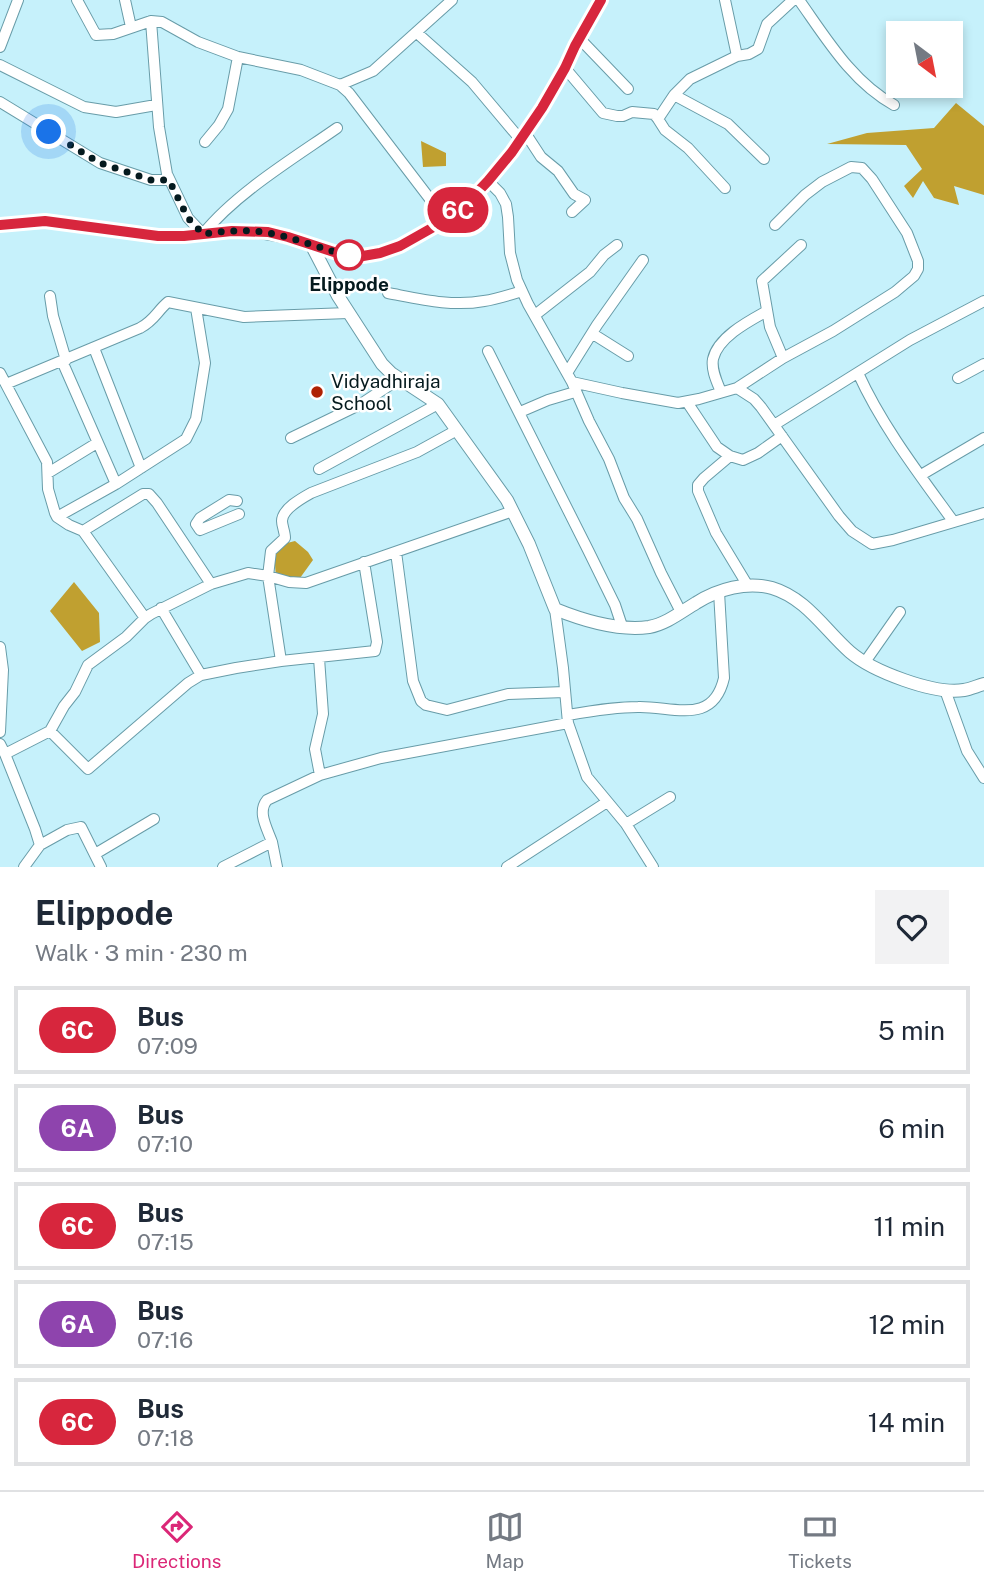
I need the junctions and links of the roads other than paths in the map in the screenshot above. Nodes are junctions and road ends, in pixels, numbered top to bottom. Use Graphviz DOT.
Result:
graph roads {
  1 [pos="18,0"];
  2 [pos="77,0"];
  3 [pos="125,0"];
  4 [pos="452,0"];
  5 [pos="601,0"];
  6 [pos="725,0"];
  7 [pos="793,0"];
  8 [pos="799,0"];
  9 [pos="151,21"];
  10 [pos="131,27"];
  11 [pos="417,33"];
  12 [pos="579,38"];
  13 [pos="0,47"];
  14 [pos="238,57"];
  15 [pos="737,57"];
  16 [pos="0,65"];
  17 [pos="565,68"];
  18 [pos="340,85"];
  19 [pos="628,89"];
  20 [pos="674,95"];
  21 [pos="0,102"];
  22 [pos="156,105"];
  23 [pos="894,105"];
  24 [pos="658,119"];
  25 [pos="337,128"];
  26 [pos="522,135"];
  27 [pos="205,142"];
  28 [pos="764,159"];
  29 [pos="169,180"];
  30 [pos="488,181"];
  31 [pos="725,188"];
  32 [pos="572,212"];
  33 [pos="446,220"];
  34 [pos="0,225"];
  35 [pos="775,225"];
  36 [pos="203,234"];
  37 [pos="617,245"];
  38 [pos="800,245"];
  39 [pos="312,246"];
  40 [pos="337,253"];
  41 [pos="643,260"];
  42 [pos="324,269"];
  43 [pos="522,291"];
  44 [pos="388,293"];
  45 [pos="50,296"];
  46 [pos="984,301"];
  47 [pos="196,308"];
  48 [pos="767,311"];
  49 [pos="348,313"];
  50 [pos="535,315"];
  51 [pos="593,334"];
  52 [pos="94,348"];
  53 [pos="488,351"];
  54 [pos="628,356"];
  55 [pos="783,358"];
  56 [pos="64,360"];
  57 [pos="984,364"];
  58 [pos="0,373"];
  59 [pos="858,373"];
  60 [pos="958,378"];
  61 [pos="399,379"];
  62 [pos="572,382"];
  63 [pos="6,384"];
  64 [pos="737,388"];
  65 [pos="721,392"];
  66 [pos="687,402"];
  67 [pos="438,404"];
  68 [pos="520,412"];
  69 [pos="774,425"];
  70 [pos="457,430"];
  71 [pos="782,436"];
  72 [pos="291,438"];
  73 [pos="984,438"];
  74 [pos="97,443"];
  75 [pos="730,456"];
  76 [pos="141,468"];
  77 [pos="319,469"];
  78 [pos="48,473"];
  79 [pos="920,475"];
  80 [pos="116,484"];
  81 [pos="237,501"];
  82 [pos="513,511"];
  83 [pos="984,513"];
  84 [pos="239,514"];
  85 [pos="57,517"];
  86 [pos="953,521"];
  87 [pos="83,531"];
  88 [pos="396,552"];
  89 [pos="364,562"];
  90 [pos="268,576"];
  91 [pos="211,584"];
  92 [pos="748,586"];
  93 [pos="719,592"];
  94 [pos="161,608"];
  95 [pos="555,608"];
  96 [pos="681,612"];
  97 [pos="900,612"];
  98 [pos="145,618"];
  99 [pos="622,626"];
  100 [pos="0,647"];
  101 [pos="319,658"];
  102 [pos="281,661"];
  103 [pos="865,663"];
  104 [pos="201,675"];
  105 [pos="984,684"];
  106 [pos="945,690"];
  107 [pos="565,692"];
  108 [pos="568,719"];
  109 [pos="50,731"];
  110 [pos="0,732"];
  111 [pos="1,748"];
  112 [pos="320,775"];
  113 [pos="984,778"];
  114 [pos="670,797"];
  115 [pos="607,802"];
  116 [pos="154,819"];
  117 [pos="626,824"];
  118 [pos="272,842"];
  119 [pos="40,845"];
  120 [pos="95,855"];
  121 [pos="651,866"];
  122 [pos="24,867"];
  123 [pos="101,867"];
  124 [pos="223,867"];
  125 [pos="277,867"];
  126 [pos="507,867"];
  1 -- 13 [label="street"];
  2 -- 10 [label="street"];
  3 -- 10 [label="street"];
  4 -- 11 [label="street"];
  5 -- 12 [label="street"];
  6 -- 15 [label="street"];
  7 -- 15 [label="street"];
  8 -- 23 [label="street"];
  9 -- 10 [label="street"];
  9 -- 14 [label="street"];
  9 -- 22 [label="street"];
  11 -- 18 [label="street"];
  11 -- 26 [label="street"];
  12 -- 17 [label="street"];
  12 -- 19 [label="street"];
  14 -- 18 [label="street"];
  14 -- 27 [label="street"];
  15 -- 20 [label="street"];
  16 -- 22 [label="street"];
  17 -- 24 [label="street"];
  17 -- 26 [label="street"];
  18 -- 33 [label="street"];
  20 -- 24 [label="street"];
  20 -- 28 [label="street"];
  21 -- 29 [label="street"];
  22 -- 29 [label="street"];
  24 -- 31 [label="street"];
  25 -- 36 [label="street"];
  26 -- 30 [label="street"];
  26 -- 32 [label="street"];
  29 -- 36 [label="street"];
  30 -- 33 [label="street"];
  30 -- 43 [label="street"];
  33 -- 40 [label="street"];
  34 -- 36 [label="street"];
  35 -- 55 [label="street"];
  36 -- 39 [label="street"];
  37 -- 50 [label="street"];
  38 -- 48 [label="street"];
  39 -- 40 [label="street"];
  39 -- 42 [label="street"];
  40 -- 42 [label="street"];
  41 -- 51 [label="street"];
  42 -- 49 [label="street"];
  43 -- 44 [label="street"];
  43 -- 50 [label="street"];
  45 -- 56 [label="street"];
  46 -- 59 [label="street"];
  47 -- 49 [label="street"];
  47 -- 52 [label="street"];
  47 -- 76 [label="street"];
  48 -- 55 [label="street"];
  48 -- 65 [label="street"];
  49 -- 61 [label="street"];
  50 -- 62 [label="street"];
  51 -- 54 [label="street"];
  51 -- 62 [label="street"];
  52 -- 56 [label="street"];
  52 -- 76 [label="street"];
  53 -- 68 [label="street"];
  55 -- 64 [label="street"];
  56 -- 63 [label="street"];
  56 -- 74 [label="street"];
  57 -- 60 [label="street"];
  58 -- 63 [label="street"];
  59 -- 69 [label="street"];
  59 -- 79 [label="street"];
  61 -- 67 [label="street"];
  61 -- 72 [label="street"];
  62 -- 66 [label="street"];
  62 -- 68 [label="street"];
  62 -- 96 [label="street"];
  63 -- 78 [label="street"];
  64 -- 65 [label="street"];
  64 -- 69 [label="street"];
  65 -- 66 [label="street"];
  66 -- 75 [label="street"];
  67 -- 70 [label="street"];
  67 -- 77 [label="street"];
  68 -- 99 [label="street"];
  69 -- 71 [label="street"];
  70 -- 82 [label="street"];
  70 -- 90 [label="street"];
  71 -- 75 [label="street"];
  71 -- 86 [label="street"];
  73 -- 79 [label="street"];
  74 -- 78 [label="street"];
  74 -- 80 [label="street"];
  75 -- 92 [label="street"];
  76 -- 80 [label="street"];
  78 -- 85 [label="street"];
  79 -- 86 [label="street"];
  80 -- 85 [label="street"];
  81 -- 84 [label="street"];
  82 -- 88 [label="street"];
  82 -- 95 [label="street"];
  83 -- 86 [label="street"];
  85 -- 87 [label="street"];
  87 -- 91 [label="street"];
  87 -- 98 [label="street"];
  88 -- 89 [label="street"];
  88 -- 107 [label="street"];
  89 -- 90 [label="street"];
  89 -- 101 [label="street"];
  90 -- 91 [label="street"];
  90 -- 102 [label="street"];
  91 -- 94 [label="street"];
  92 -- 93 [label="street"];
  92 -- 103 [label="street"];
  93 -- 96 [label="street"];
  93 -- 108 [label="street"];
  94 -- 98 [label="street"];
  94 -- 104 [label="street"];
  95 -- 99 [label="street"];
  95 -- 107 [label="street"];
  96 -- 99 [label="street"];
  97 -- 103 [label="street"];
  98 -- 109 [label="street"];
  100 -- 110 [label="street"];
  101 -- 102 [label="street"];
  101 -- 112 [label="street"];
  102 -- 104 [label="street"];
  103 -- 106 [label="street"];
  104 -- 109 [label="street"];
  105 -- 106 [label="street"];
  106 -- 113 [label="street"];
  107 -- 108 [label="street"];
  108 -- 112 [label="street"];
  108 -- 115 [label="street"];
  109 -- 111 [label="street"];
  111 -- 119 [label="street"];
  112 -- 118 [label="street"];
  114 -- 117 [label="street"];
  115 -- 117 [label="street"];
  115 -- 126 [label="street"];
  116 -- 120 [label="street"];
  117 -- 121 [label="street"];
  118 -- 124 [label="street"];
  118 -- 125 [label="street"];
  119 -- 120 [label="street"];
  119 -- 122 [label="street"];
  120 -- 123 [label="street"];
}
